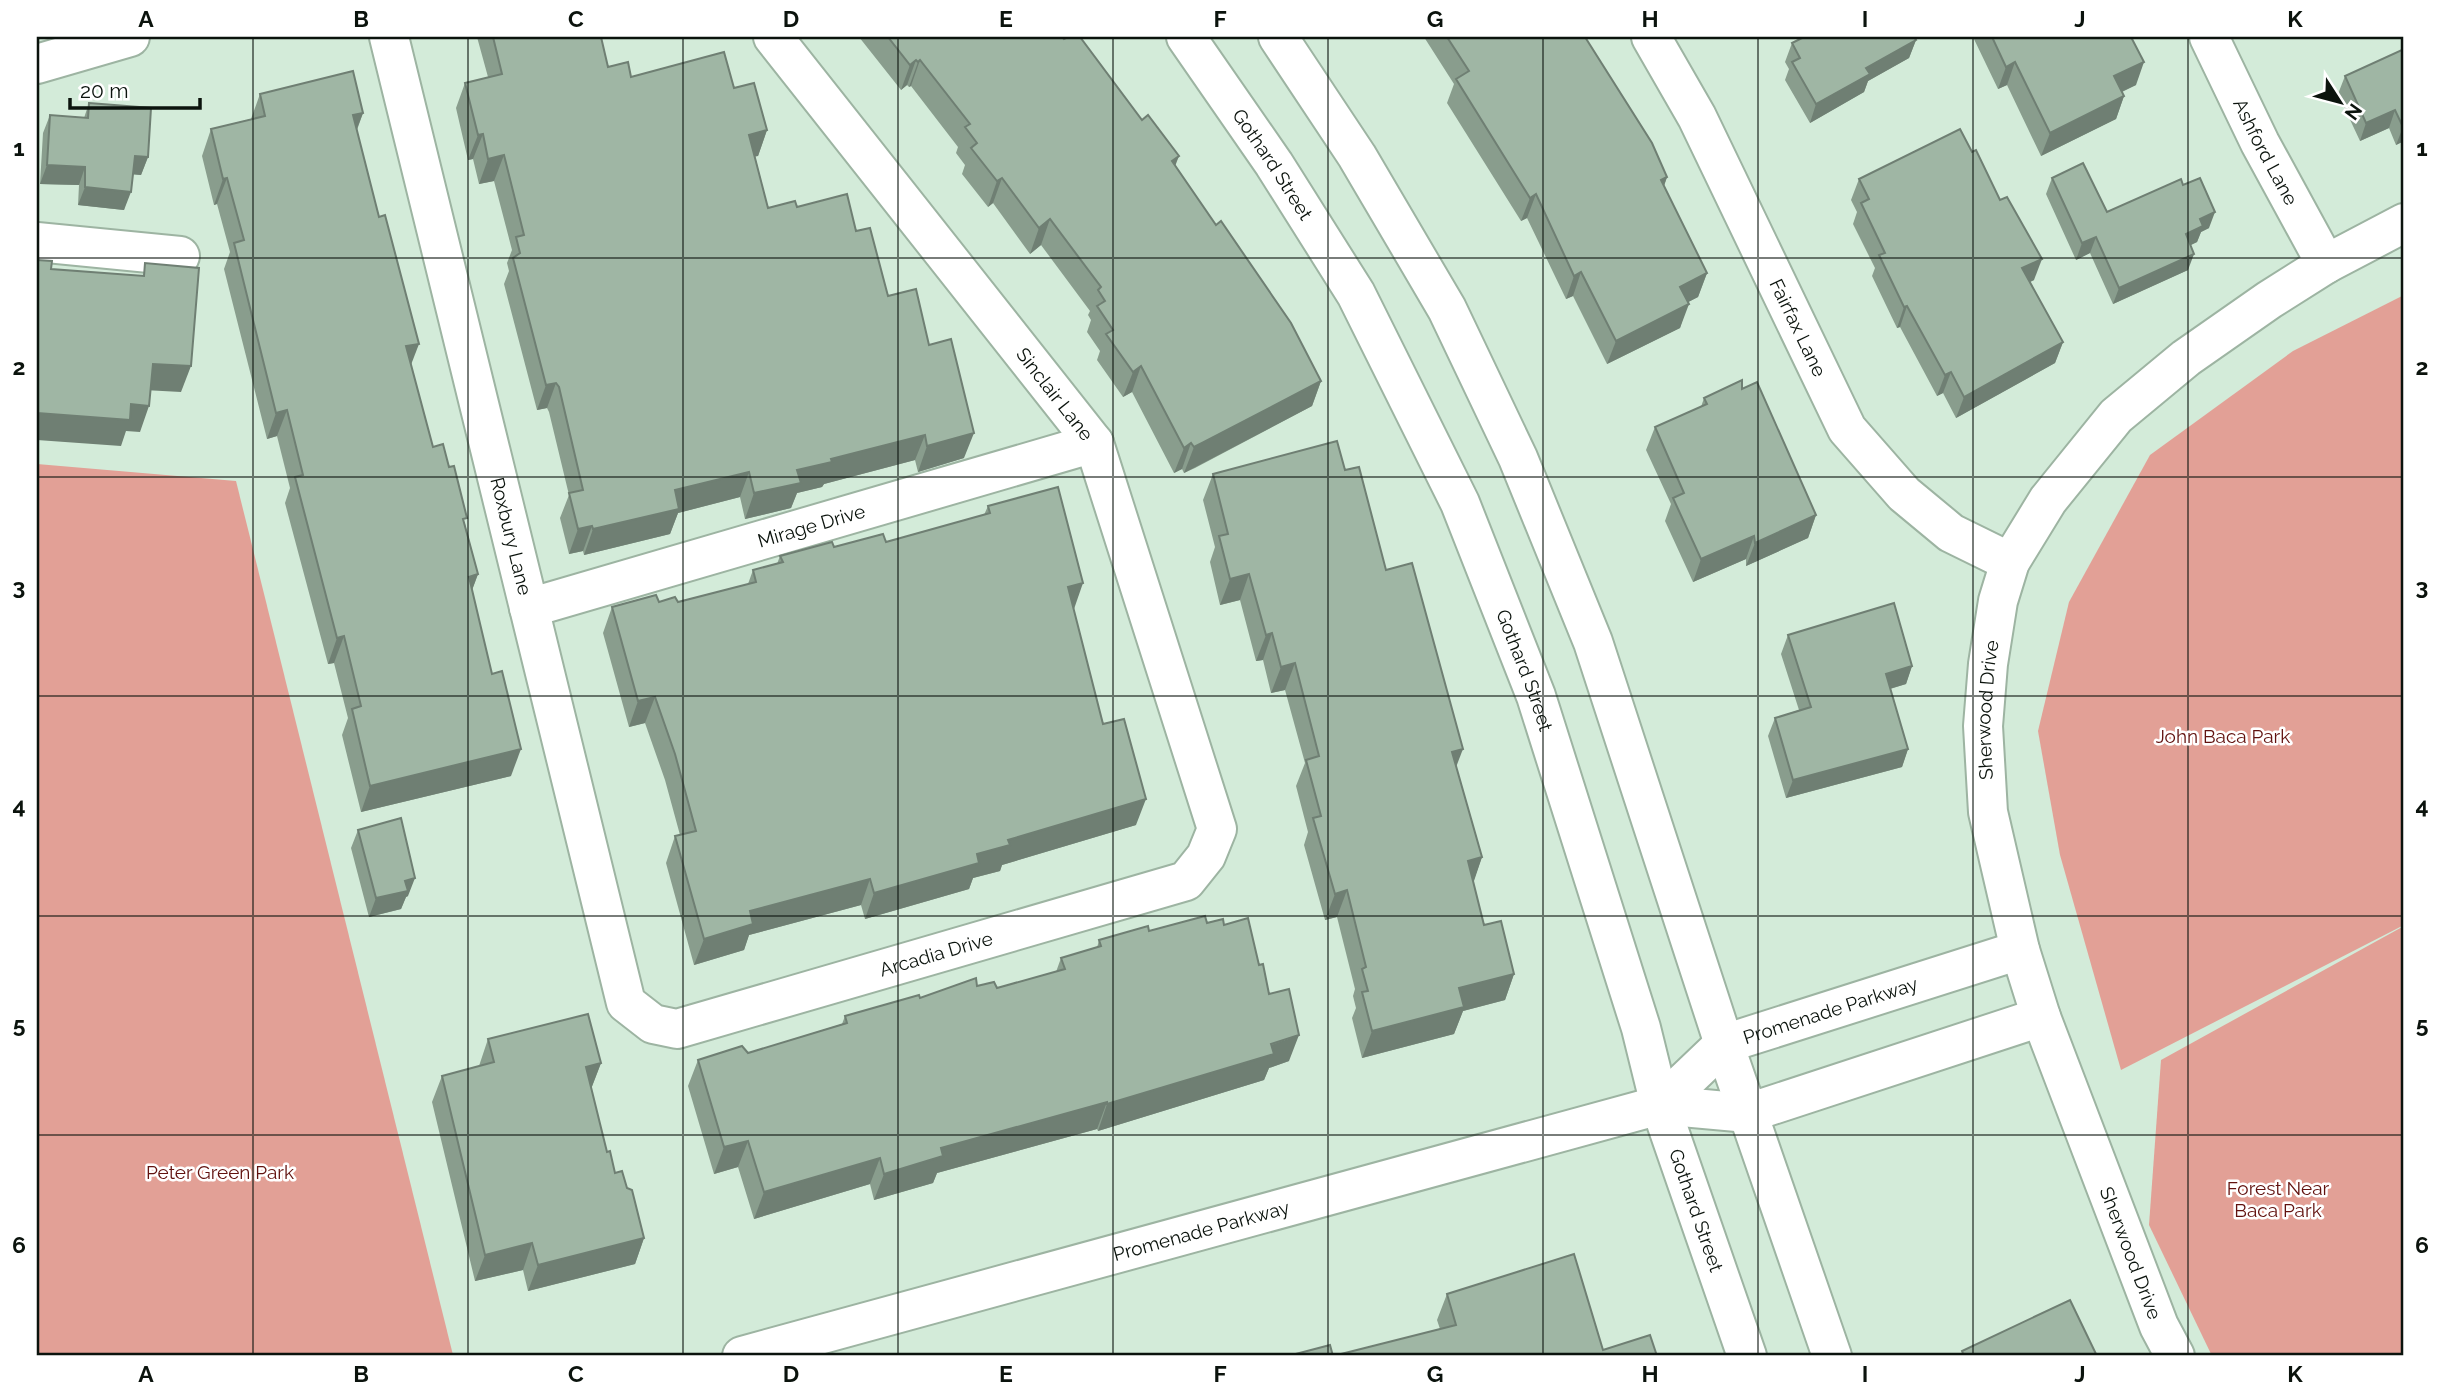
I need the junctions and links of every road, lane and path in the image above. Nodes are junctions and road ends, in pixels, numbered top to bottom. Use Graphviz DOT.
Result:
graph roads {
  1 [pos="130,37"];
  2 [pos="389,37"];
  3 [pos="773,37"];
  4 [pos="1186,37"];
  5 [pos="1278,37"];
  6 [pos="1651,37"];
  7 [pos="2209,37"];
  8 [pos="37,64"];
  9 [pos="2404,223"];
  10 [pos="37,242"];
  11 [pos="180,256"];
  12 [pos="2326,264"];
  13 [pos="1094,443"];
  14 [pos="2010,562"];
  15 [pos="529,608"];
  16 [pos="1206,856"];
  17 [pos="2020,950"];
  18 [pos="2041,1017"];
  19 [pos="653,1024"];
  20 [pos="1724,1044"];
  21 [pos="1660,1105"];
  22 [pos="1748,1113"];
  23 [pos="742,1356"];
  24 [pos="1746,1356"];
  25 [pos="1832,1356"];
  26 [pos="2175,1356"];
  1 -- 8 [label="street"];
  2 -- 15 [label="street, Roxbury Lane"];
  3 -- 13 [label="street, Sinclair Lane"];
  4 -- 21 [label="street, Gothard Street"];
  5 -- 20 [label="street"];
  6 -- 14 [label="street, Fairfax Lane"];
  7 -- 12 [label="street, Ashford Lane"];
  9 -- 12 [label="street, Sherwood Drive"];
  10 -- 11 [label="street"];
  12 -- 14 [label="street, Sherwood Drive"];
  13 -- 15 [label="street, Mirage Drive"];
  13 -- 16 [label="street, Sinclair Lane"];
  14 -- 17 [label="street, Sherwood Drive"];
  15 -- 19 [label="street, Roxbury Lane"];
  16 -- 19 [label="street, Arcadia Drive"];
  17 -- 18 [label="street, Sherwood Drive"];
  17 -- 20 [label="street, Promenade Parkway"];
  18 -- 22 [label="street, Promenade Parkway"];
  18 -- 26 [label="street, Sherwood Drive"];
  20 -- 21 [label="street, Promenade Parkway"];
  20 -- 22 [label="street"];
  21 -- 22 [label="street, Promenade Parkway"];
  21 -- 23 [label="street, Promenade Parkway"];
  21 -- 24 [label="street, Gothard Street"];
  22 -- 25 [label="street"];
}
